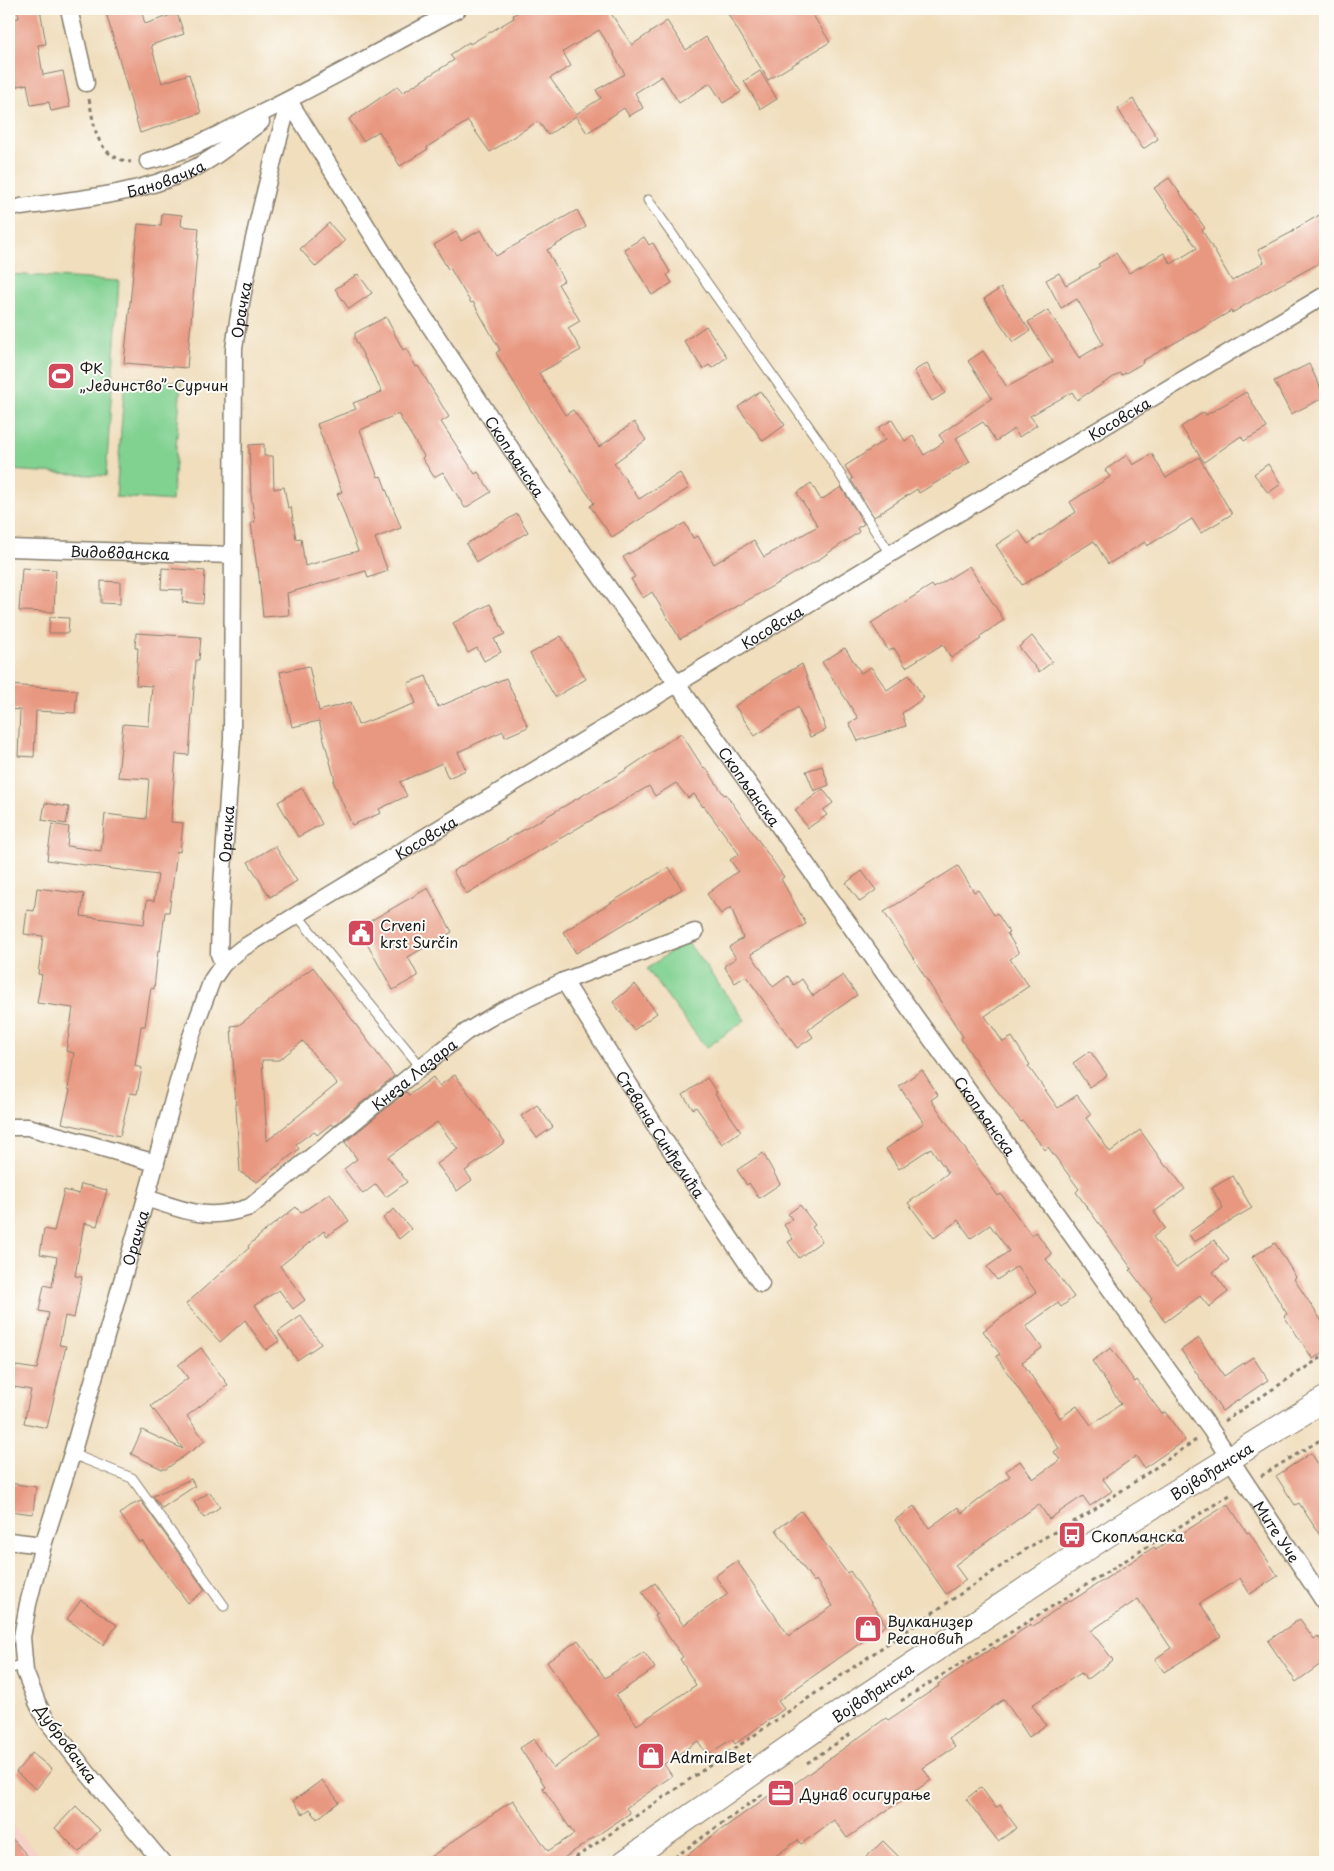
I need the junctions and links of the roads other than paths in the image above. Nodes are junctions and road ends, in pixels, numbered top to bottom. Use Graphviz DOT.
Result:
graph roads {
  1 [pos="68,9"];
  2 [pos="458,9"];
  3 [pos="438,14"];
  4 [pos="86,84"];
  5 [pos="288,100"];
  6 [pos="148,161"];
  7 [pos="648,200"];
  8 [pos="21,207"];
  9 [pos="1325,295"];
  10 [pos="9,548"];
  11 [pos="890,554"];
  12 [pos="232,555"];
  13 [pos="677,683"];
  14 [pos="297,915"];
  15 [pos="695,932"];
  16 [pos="223,964"];
  17 [pos="564,981"];
  18 [pos="421,1067"];
  19 [pos="9,1127"];
  20 [pos="156,1163"];
  21 [pos="146,1198"];
  22 [pos="761,1284"];
  23 [pos="1325,1399"];
  24 [pos="72,1454"];
  25 [pos="1231,1459"];
  26 [pos="9,1541"];
  27 [pos="43,1545"];
  28 [pos="1325,1603"];
  29 [pos="224,1606"];
  30 [pos="16,1666"];
  31 [pos="162,1862"];
  32 [pos="625,1862"];
  1 -- 4 [label="street"];
  2 -- 3 [label="street, Бановачка"];
  3 -- 5 [label="street, Бановачка"];
  5 -- 6 [label="street, Бановачка"];
  5 -- 8 [label="street, Бановачка"];
  5 -- 12 [label="street, Орачка"];
  5 -- 13 [label="street, Скопљанска"];
  7 -- 11 [label="lane"];
  9 -- 11 [label="street, Косовска"];
  10 -- 12 [label="street, Видовданска"];
  11 -- 13 [label="street, Косовска"];
  12 -- 16 [label="street, Орачка"];
  13 -- 14 [label="street, Косовска"];
  13 -- 25 [label="street, Скопљанска"];
  14 -- 16 [label="street, Косовска"];
  14 -- 18 [label="lane"];
  15 -- 17 [label="street, Кнеза Лазара"];
  16 -- 20 [label="street, Орачка"];
  17 -- 18 [label="street, Кнеза Лазара"];
  17 -- 22 [label="street, Стевана Синђелића"];
  18 -- 21 [label="street, Кнеза Лазара"];
  19 -- 20 [label="street"];
  20 -- 21 [label="street, Орачка"];
  21 -- 24 [label="street, Орачка"];
  23 -- 25 [label="main road, Војвођанска"];
  24 -- 27 [label="street, Орачка"];
  24 -- 29 [label="lane"];
  25 -- 28 [label="street, Мите Уче"];
  25 -- 32 [label="main road, Војвођанска"];
  26 -- 27 [label="street"];
  27 -- 30 [label="street, Дубровачка"];
  30 -- 31 [label="street, Дубровачка"];
}
